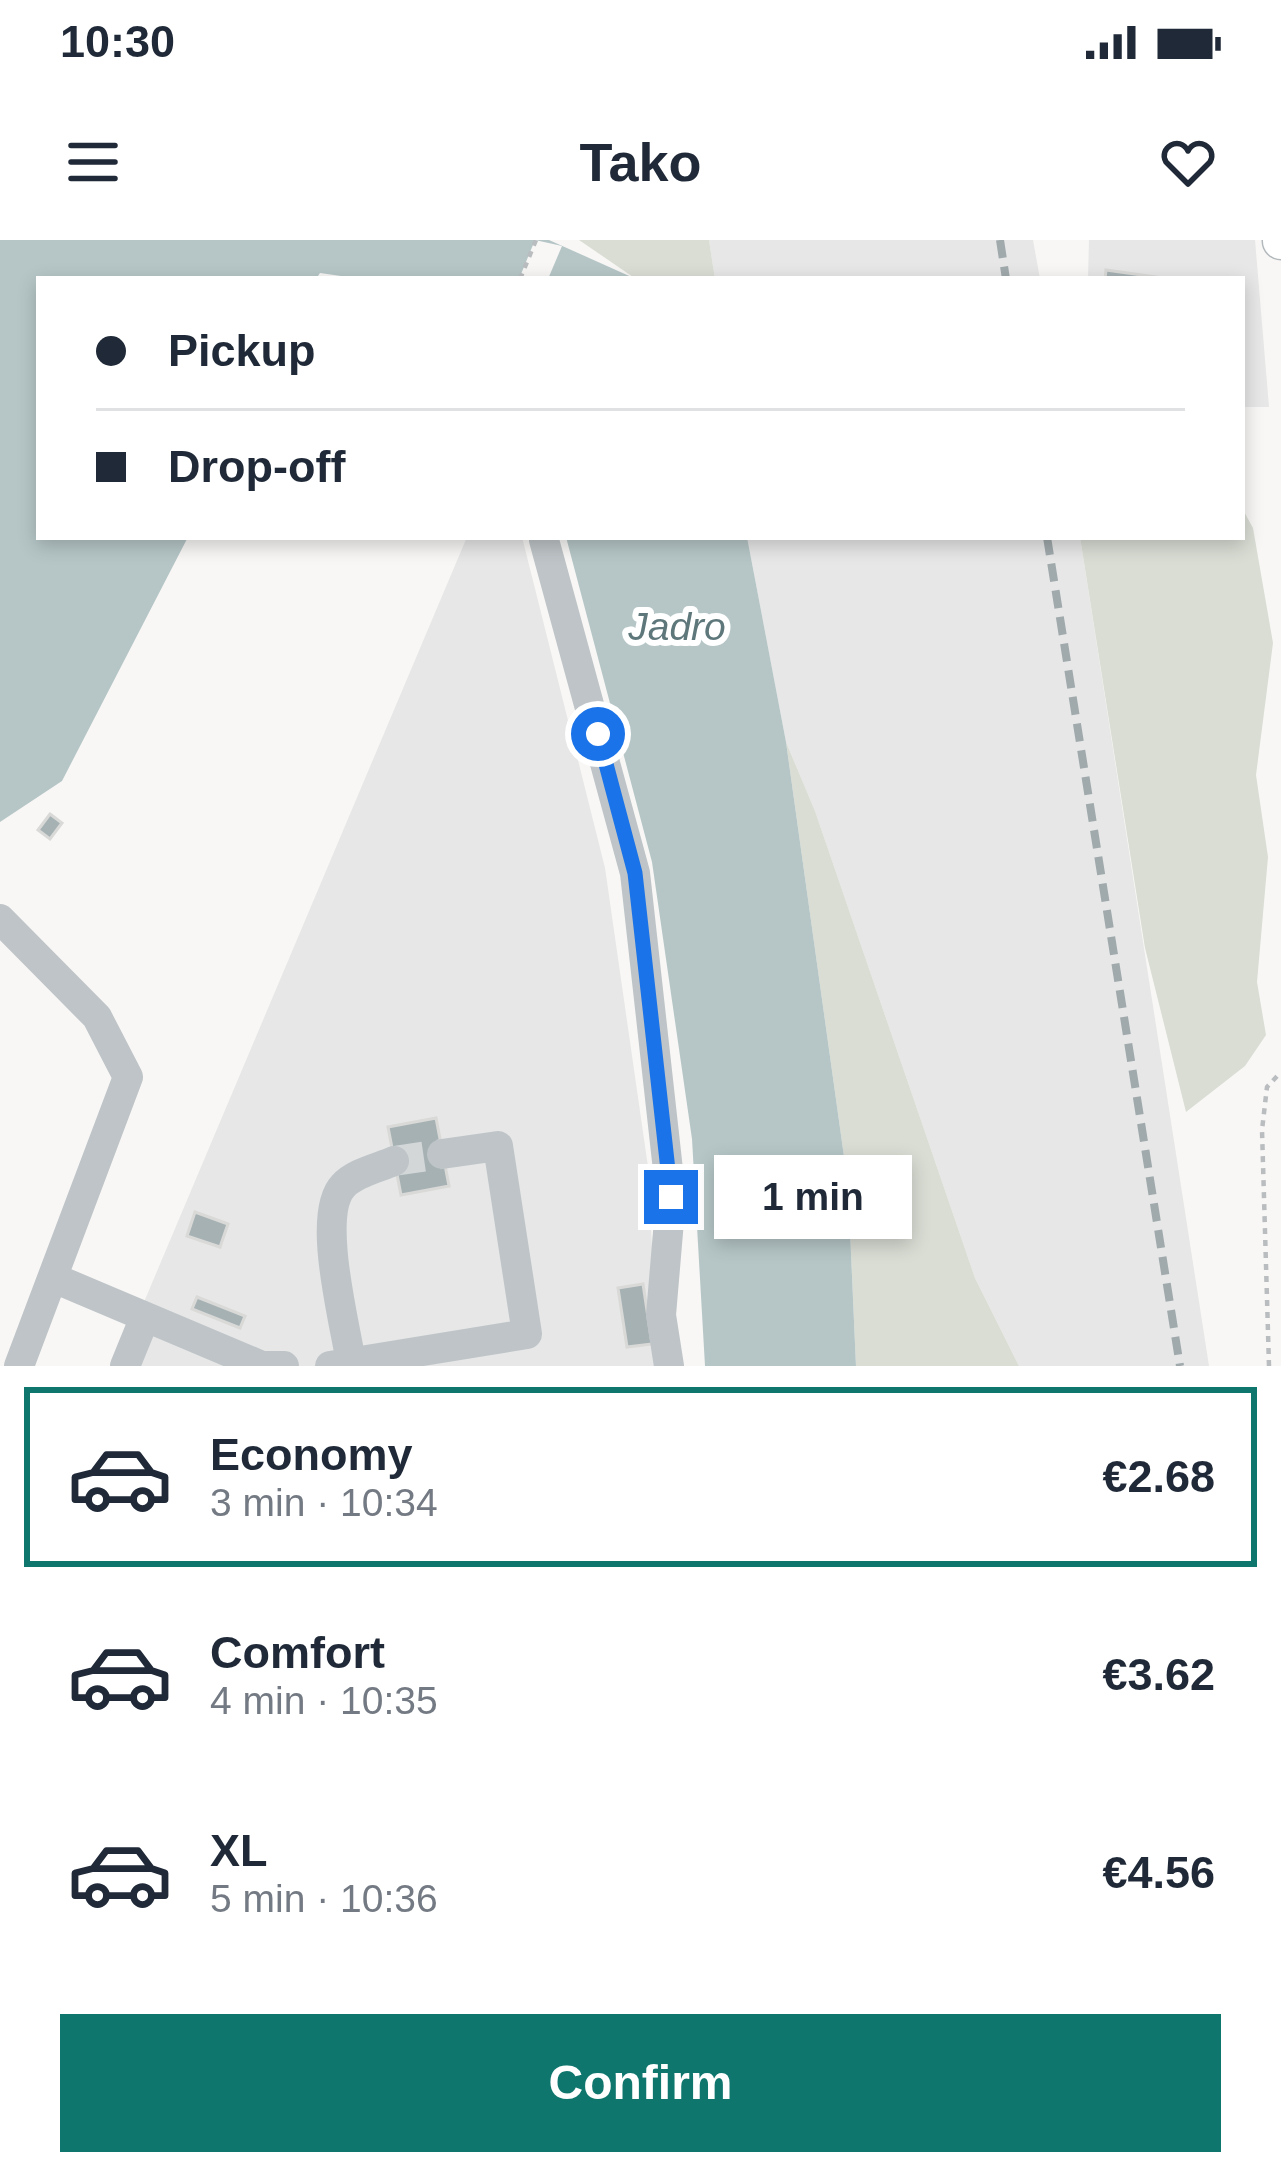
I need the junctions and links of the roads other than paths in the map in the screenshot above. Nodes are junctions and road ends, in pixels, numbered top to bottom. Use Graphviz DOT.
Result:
graph roads {
  1 [pos="544,540"];
  2 [pos="0,919"];
  3 [pos="442,1154"];
  4 [pos="394,1161"];
  5 [pos="56,1279"];
  6 [pos="145,1316"];
  7 [pos="340,1365"];
  8 [pos="19,1366"];
  9 [pos="125,1366"];
  10 [pos="284,1366"];
  11 [pos="670,1366"];
  1 -- 11 [label="street"];
  2 -- 5 [label="street"];
  3 -- 7 [label="street"];
  4 -- 7 [label="street"];
  5 -- 6 [label="street"];
  5 -- 8 [label="street"];
  6 -- 9 [label="street"];
  6 -- 10 [label="street"];
}
